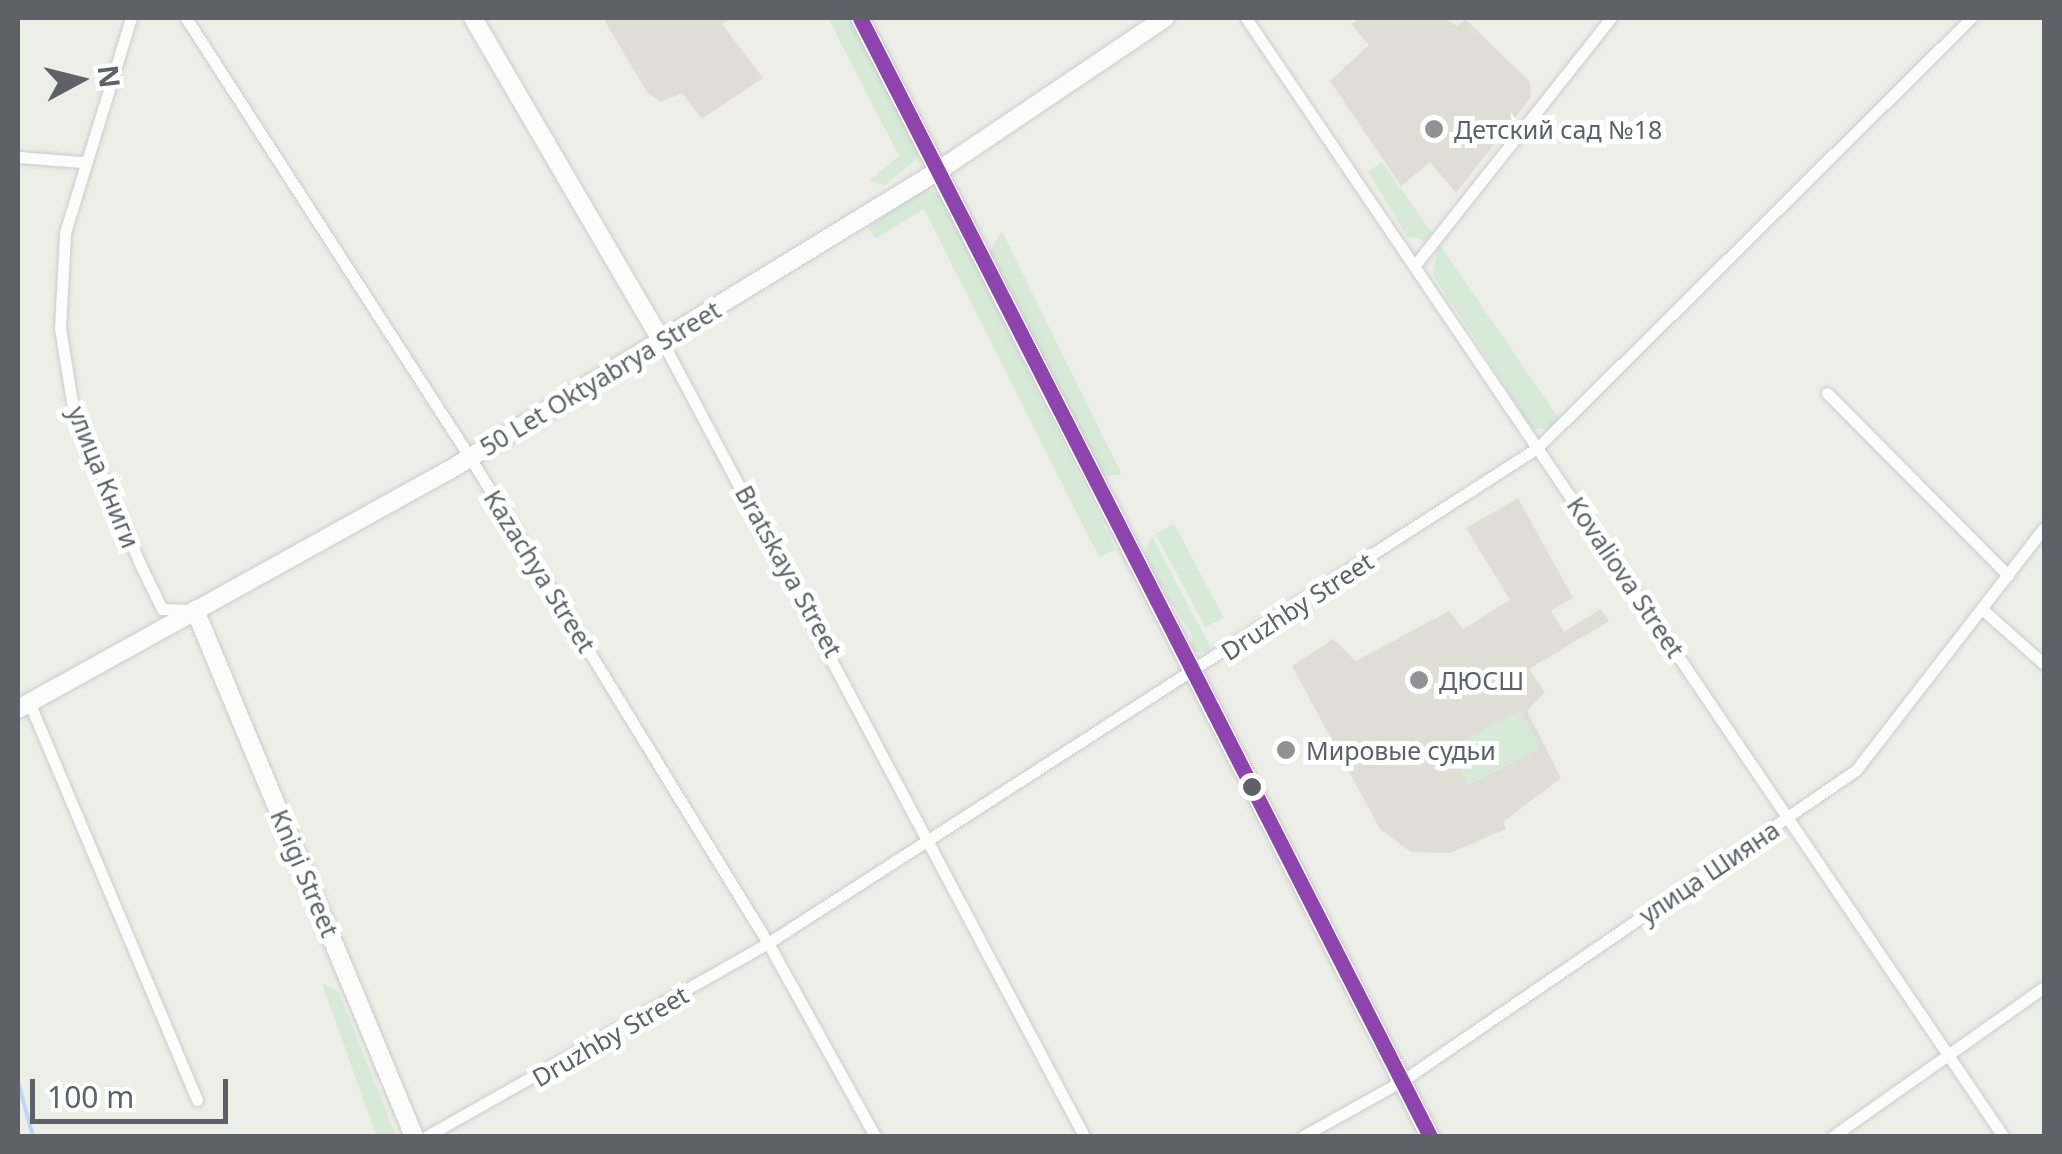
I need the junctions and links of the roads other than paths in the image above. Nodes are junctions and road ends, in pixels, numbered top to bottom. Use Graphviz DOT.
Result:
graph roads {
  1 [pos="131,18"];
  2 [pos="186,18"];
  3 [pos="473,18"];
  4 [pos="860,18"];
  5 [pos="1165,18"];
  6 [pos="1246,18"];
  7 [pos="1611,18"];
  8 [pos="1972,18"];
  9 [pos="18,158"];
  10 [pos="82,162"];
  11 [pos="938,171"];
  12 [pos="1415,265"];
  13 [pos="662,341"];
  14 [pos="1826,393"];
  15 [pos="1537,448"];
  16 [pos="469,456"];
  17 [pos="2044,528"];
  18 [pos="2008,575"];
  19 [pos="196,610"];
  20 [pos="1982,610"];
  21 [pos="2044,664"];
  22 [pos="1191,676"];
  23 [pos="24,705"];
  24 [pos="1790,816"];
  25 [pos="931,838"];
  26 [pos="768,943"];
  27 [pos="2044,987"];
  28 [pos="1948,1054"];
  29 [pos="1402,1081"];
  30 [pos="197,1100"];
  31 [pos="414,1136"];
  32 [pos="427,1136"];
  33 [pos="874,1136"];
  34 [pos="1084,1136"];
  35 [pos="1303,1136"];
  36 [pos="1430,1136"];
  37 [pos="1833,1136"];
  38 [pos="2004,1136"];
  1 -- 10 [label="street, улица Книги"];
  2 -- 16 [label="street, Kazachya Street"];
  3 -- 13 [label="street, Bratskaya Street"];
  4 -- 11 [label="street"];
  5 -- 11 [label="street, 50 Let Oktyabrya Street"];
  6 -- 12 [label="street, Kovaliova Street"];
  7 -- 12 [label="street"];
  8 -- 15 [label="street, Druzhby Street"];
  9 -- 10 [label="street"];
  10 -- 19 [label="street, улица Книги"];
  11 -- 13 [label="street, 50 Let Oktyabrya Street"];
  11 -- 22 [label="street"];
  12 -- 15 [label="street, Kovaliova Street"];
  13 -- 16 [label="street, 50 Let Oktyabrya Street"];
  13 -- 25 [label="street, Bratskaya Street"];
  14 -- 18 [label="street"];
  15 -- 22 [label="street, Druzhby Street"];
  15 -- 24 [label="street, Kovaliova Street"];
  16 -- 19 [label="street, 50 Let Oktyabrya Street"];
  16 -- 26 [label="street, Kazachya Street"];
  17 -- 18 [label="street, улица Шияна"];
  18 -- 20 [label="street, улица Шияна"];
  19 -- 23 [label="street, 50 Let Oktyabrya Street"];
  19 -- 31 [label="street, Knigi Street"];
  20 -- 21 [label="street"];
  20 -- 24 [label="street, улица Шияна"];
  22 -- 25 [label="street, Druzhby Street"];
  22 -- 29 [label="street"];
  23 -- 30 [label="street"];
  24 -- 28 [label="street, Kovaliova Street"];
  24 -- 29 [label="street, улица Шияна"];
  25 -- 26 [label="street, Druzhby Street"];
  25 -- 34 [label="street, Bratskaya Street"];
  26 -- 32 [label="street, Druzhby Street"];
  26 -- 33 [label="street, Kazachya Street"];
  27 -- 28 [label="street"];
  28 -- 37 [label="street"];
  28 -- 38 [label="street, Kovaliova Street"];
  29 -- 35 [label="street, улица Шияна"];
  29 -- 36 [label="street"];
}
